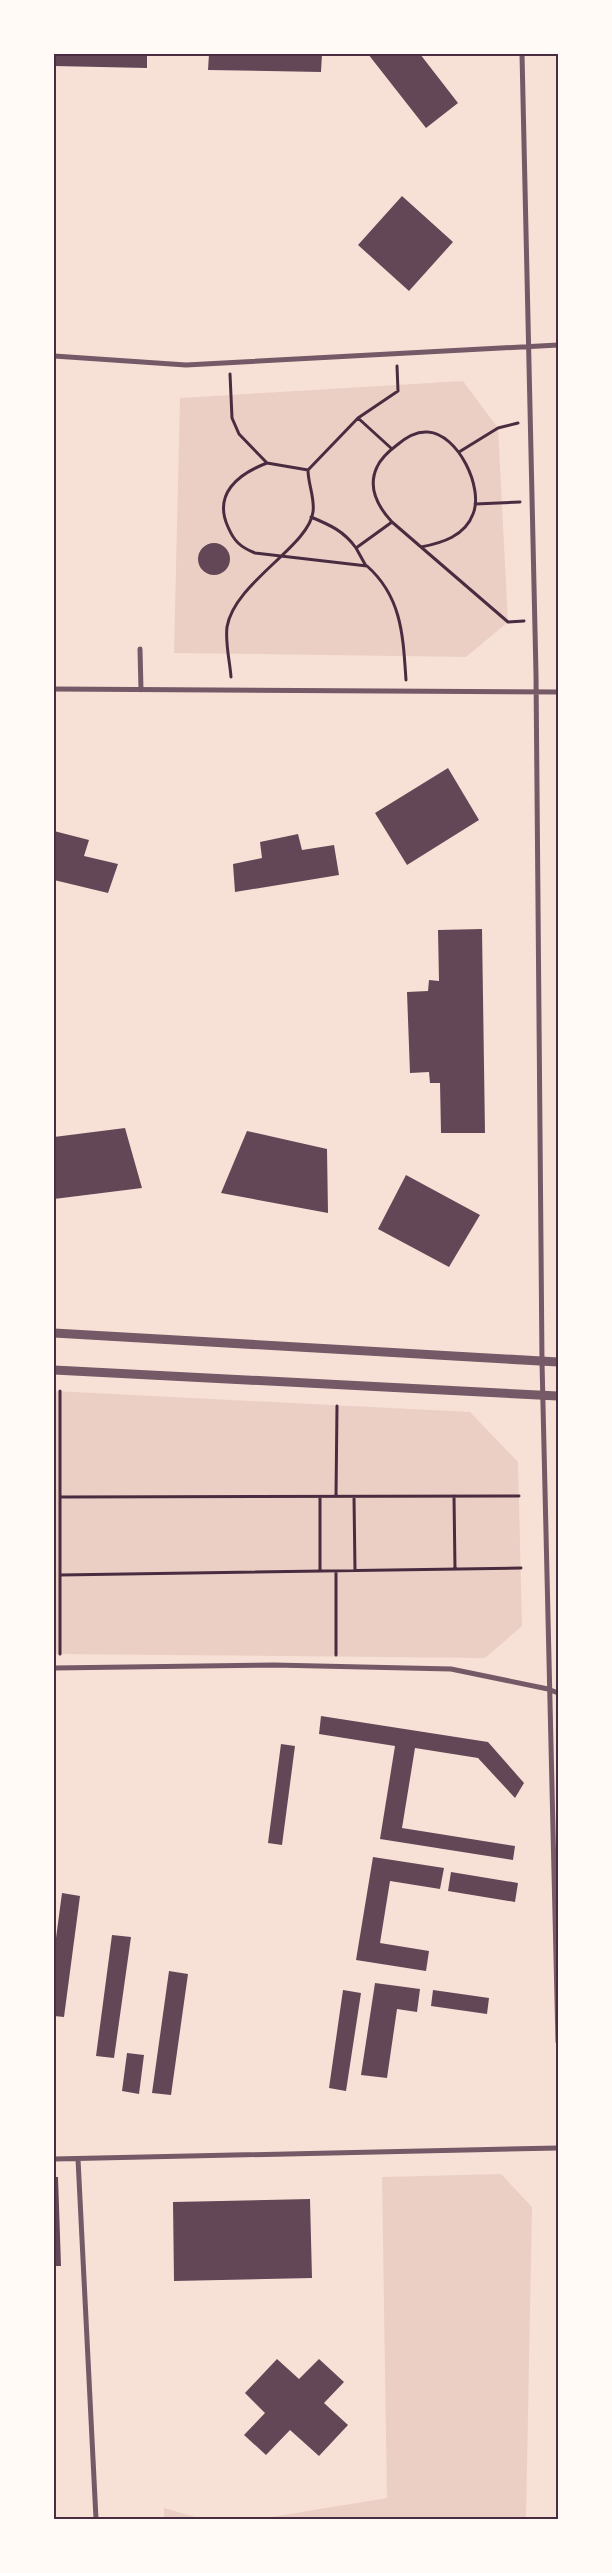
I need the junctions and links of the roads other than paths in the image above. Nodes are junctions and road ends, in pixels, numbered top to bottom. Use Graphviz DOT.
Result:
graph roads {
  1 [pos="522,54"];
  2 [pos="558,345"];
  3 [pos="529,347"];
  4 [pos="54,356"];
  5 [pos="140,649"];
  6 [pos="54,689"];
  7 [pos="141,690"];
  8 [pos="558,692"];
  9 [pos="536,693"];
  10 [pos="54,1333"];
  11 [pos="542,1362"];
  12 [pos="558,1362"];
  13 [pos="54,1370"];
  14 [pos="543,1396"];
  15 [pos="558,1396"];
  16 [pos="54,1668"];
  17 [pos="548,1689"];
  18 [pos="558,1693"];
  19 [pos="558,2042"];
  20 [pos="558,2148"];
  21 [pos="54,2159"];
  22 [pos="78,2159"];
  23 [pos="96,2519"];
  1 -- 3 [label="street"];
  2 -- 3 [label="street"];
  3 -- 4 [label="street"];
  3 -- 9 [label="street"];
  5 -- 7 [label="street"];
  6 -- 7 [label="street"];
  7 -- 9 [label="street"];
  8 -- 9 [label="street"];
  9 -- 11 [label="street"];
  10 -- 11 [label="street"];
  11 -- 12 [label="street"];
  11 -- 14 [label="street"];
  13 -- 14 [label="street"];
  14 -- 15 [label="street"];
  14 -- 17 [label="street"];
  16 -- 17 [label="street"];
  17 -- 18 [label="street"];
  17 -- 19 [label="street"];
  20 -- 22 [label="street"];
  21 -- 22 [label="street"];
  22 -- 23 [label="street"];
}
